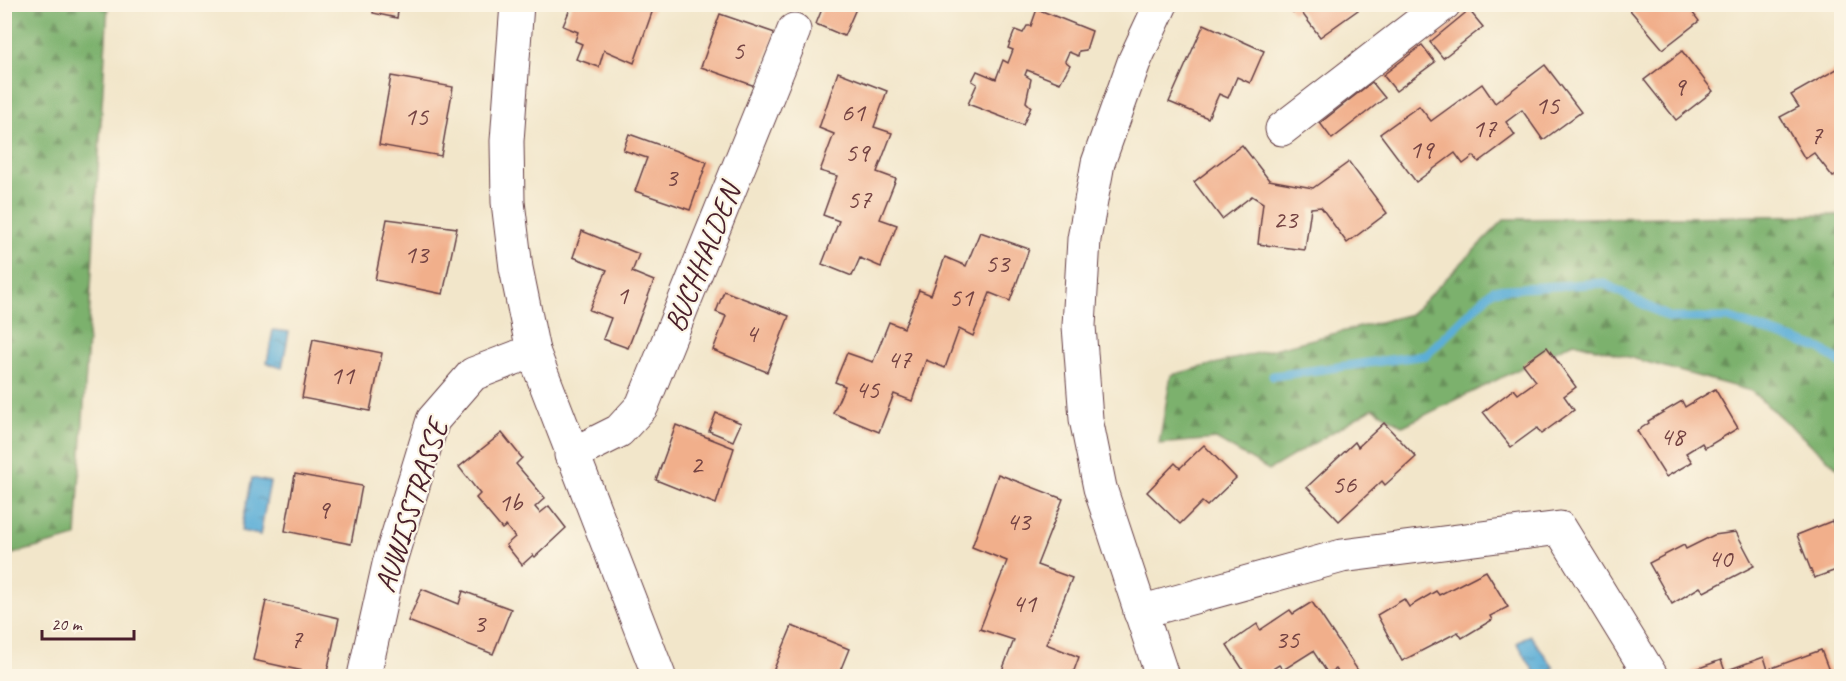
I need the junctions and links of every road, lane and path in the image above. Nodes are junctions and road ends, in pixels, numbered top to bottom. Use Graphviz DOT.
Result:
graph roads {
  1 [pos="517,4"];
  2 [pos="1161,4"];
  3 [pos="1444,4"];
  4 [pos="794,30"];
  5 [pos="1282,129"];
  6 [pos="533,351"];
  7 [pos="571,455"];
  8 [pos="1140,612"];
  9 [pos="364,676"];
  10 [pos="658,676"];
  11 [pos="1162,676"];
  12 [pos="1651,676"];
  1 -- 6 [label="street"];
  2 -- 8 [label="street"];
  3 -- 5 [label="street"];
  4 -- 7 [label="street, BUCHHALDEN"];
  6 -- 7 [label="street"];
  6 -- 9 [label="street, AUWISSTRASSE"];
  7 -- 10 [label="street"];
  8 -- 11 [label="street"];
  8 -- 12 [label="street"];
}
